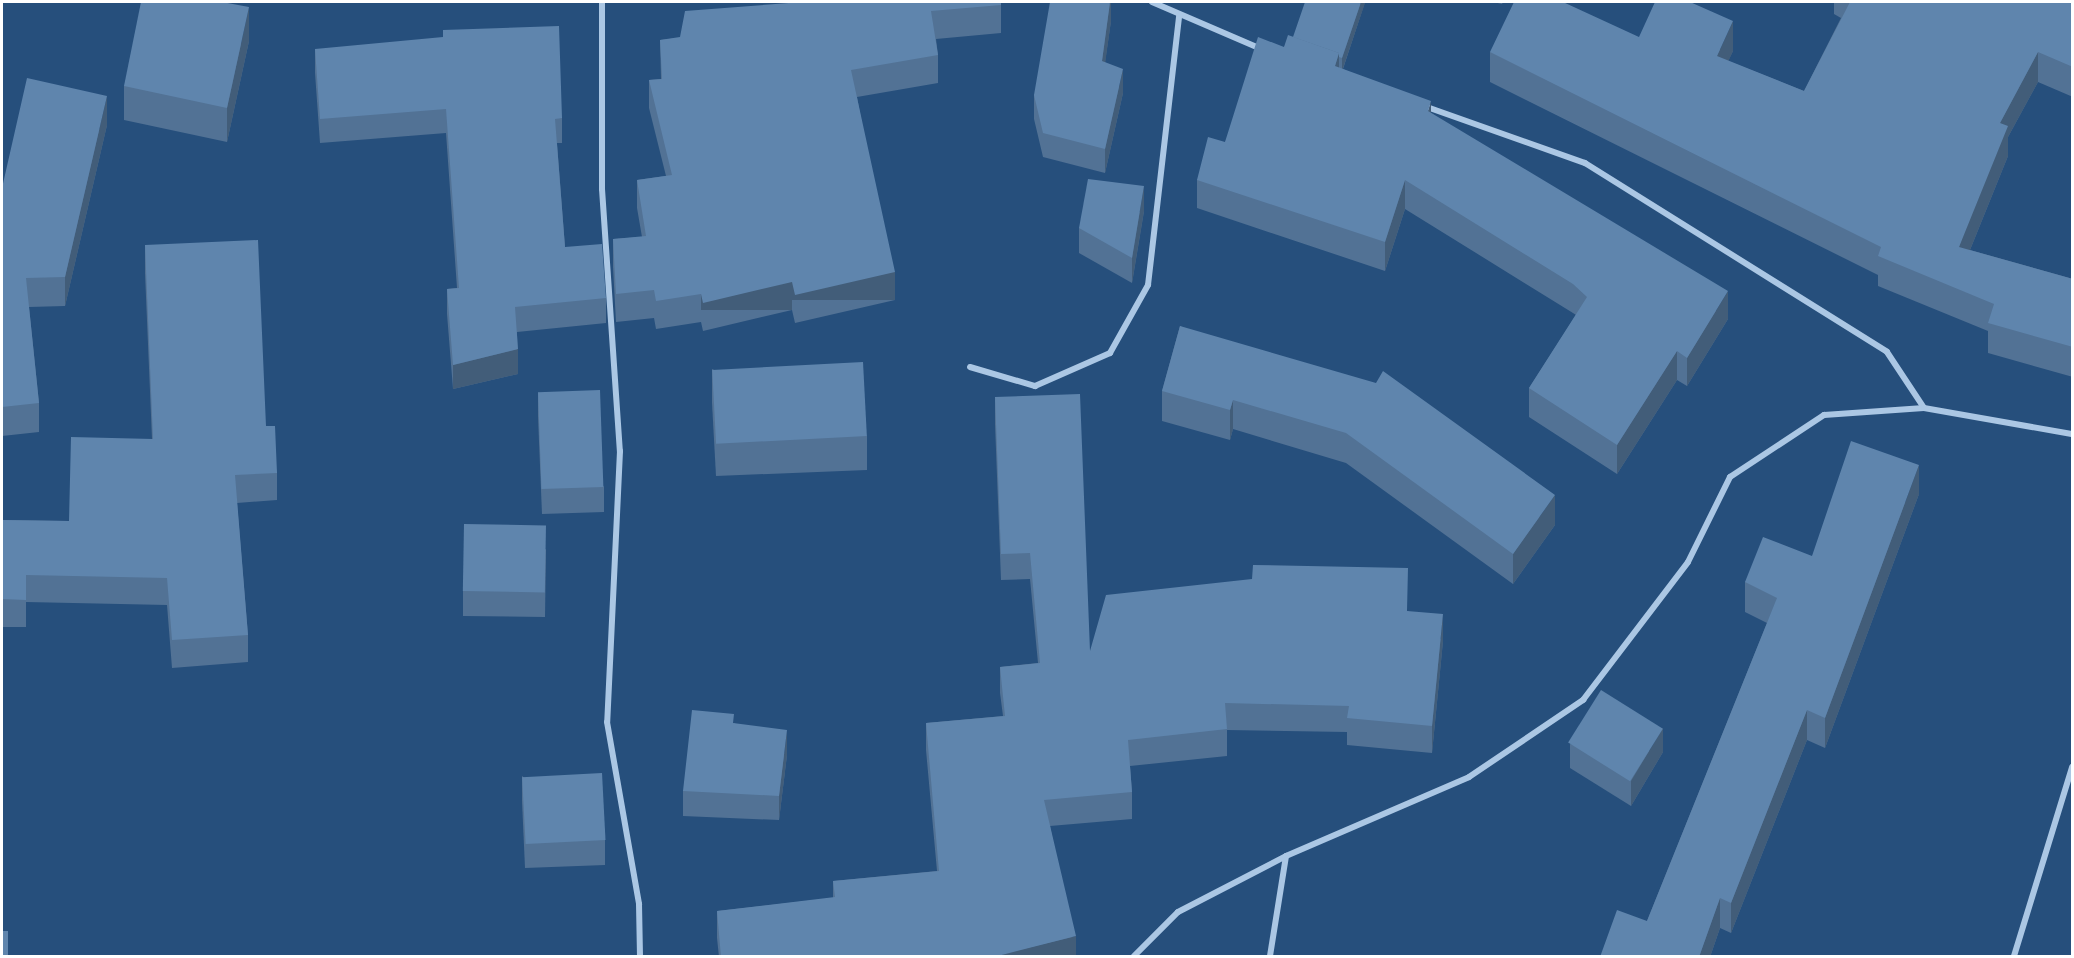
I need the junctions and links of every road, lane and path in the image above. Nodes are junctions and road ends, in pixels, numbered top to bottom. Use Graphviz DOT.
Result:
graph roads {
  1 [pos="602,2"];
  2 [pos="1152,2"];
  3 [pos="1179,16"];
  4 [pos="1274,53"];
  5 [pos="1419,104"];
  6 [pos="970,367"];
  7 [pos="1924,408"];
  8 [pos="2073,434"];
  9 [pos="2073,767"];
  10 [pos="1286,856"];
  11 [pos="640,957"];
  12 [pos="1134,957"];
  13 [pos="1270,957"];
  14 [pos="2014,957"];
  1 -- 11 [label="street"];
  2 -- 3 [label="street"];
  3 -- 4 [label="street"];
  3 -- 6 [label="street"];
  5 -- 7 [label="street"];
  7 -- 8 [label="street"];
  7 -- 10 [label="street"];
  9 -- 14 [label="street"];
  10 -- 12 [label="street"];
  10 -- 13 [label="street"];
}
